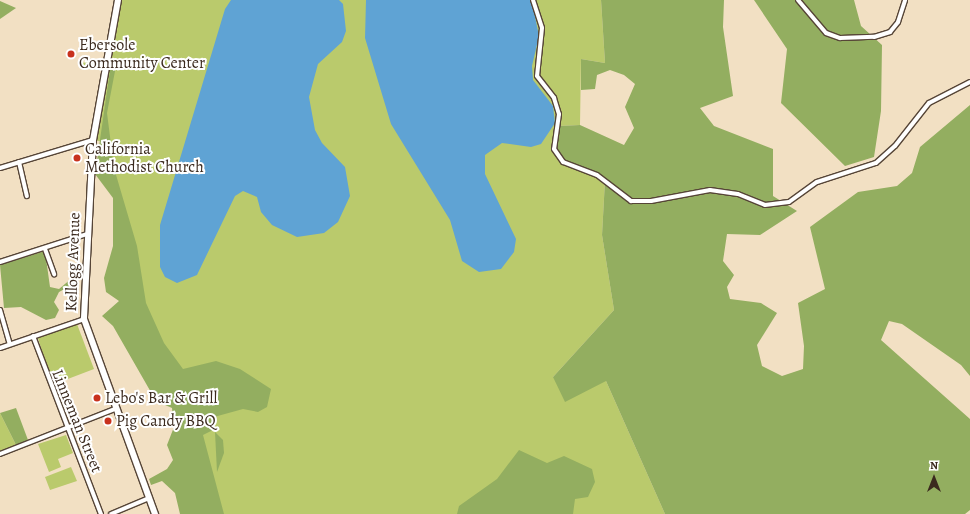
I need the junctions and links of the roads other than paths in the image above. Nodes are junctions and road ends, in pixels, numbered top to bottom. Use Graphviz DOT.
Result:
graph roads {
  1 [pos="118,0"];
  2 [pos="533,0"];
  3 [pos="798,0"];
  4 [pos="904,0"];
  5 [pos="970,82"];
  6 [pos="93,140"];
  7 [pos="19,162"];
  8 [pos="0,168"];
  9 [pos="28,196"];
  10 [pos="87,234"];
  11 [pos="45,249"];
  12 [pos="0,262"];
  13 [pos="54,274"];
  14 [pos="0,310"];
  15 [pos="84,319"];
  16 [pos="33,336"];
  17 [pos="10,344"];
  18 [pos="0,348"];
  19 [pos="115,409"];
  20 [pos="67,427"];
  21 [pos="0,454"];
  22 [pos="149,498"];
  23 [pos="102,514"];
  24 [pos="111,514"];
  25 [pos="155,514"];
  1 -- 6 [label="main road, Kellogg Avenue"];
  2 -- 5 [label="street"];
  3 -- 4 [label="street"];
  6 -- 7 [label="street"];
  6 -- 10 [label="main road, Kellogg Avenue"];
  7 -- 8 [label="street"];
  7 -- 9 [label="street"];
  10 -- 11 [label="street"];
  10 -- 15 [label="main road, Kellogg Avenue"];
  11 -- 12 [label="street"];
  11 -- 13 [label="street"];
  14 -- 17 [label="street"];
  15 -- 16 [label="street"];
  15 -- 19 [label="main road, Kellogg Avenue"];
  16 -- 17 [label="street"];
  16 -- 20 [label="street, Linneman Street"];
  17 -- 18 [label="street"];
  19 -- 20 [label="street"];
  19 -- 22 [label="main road, Kellogg Avenue"];
  20 -- 21 [label="street"];
  20 -- 23 [label="street, Linneman Street"];
  22 -- 24 [label="street"];
  22 -- 25 [label="main road, Kellogg Avenue"];
}
